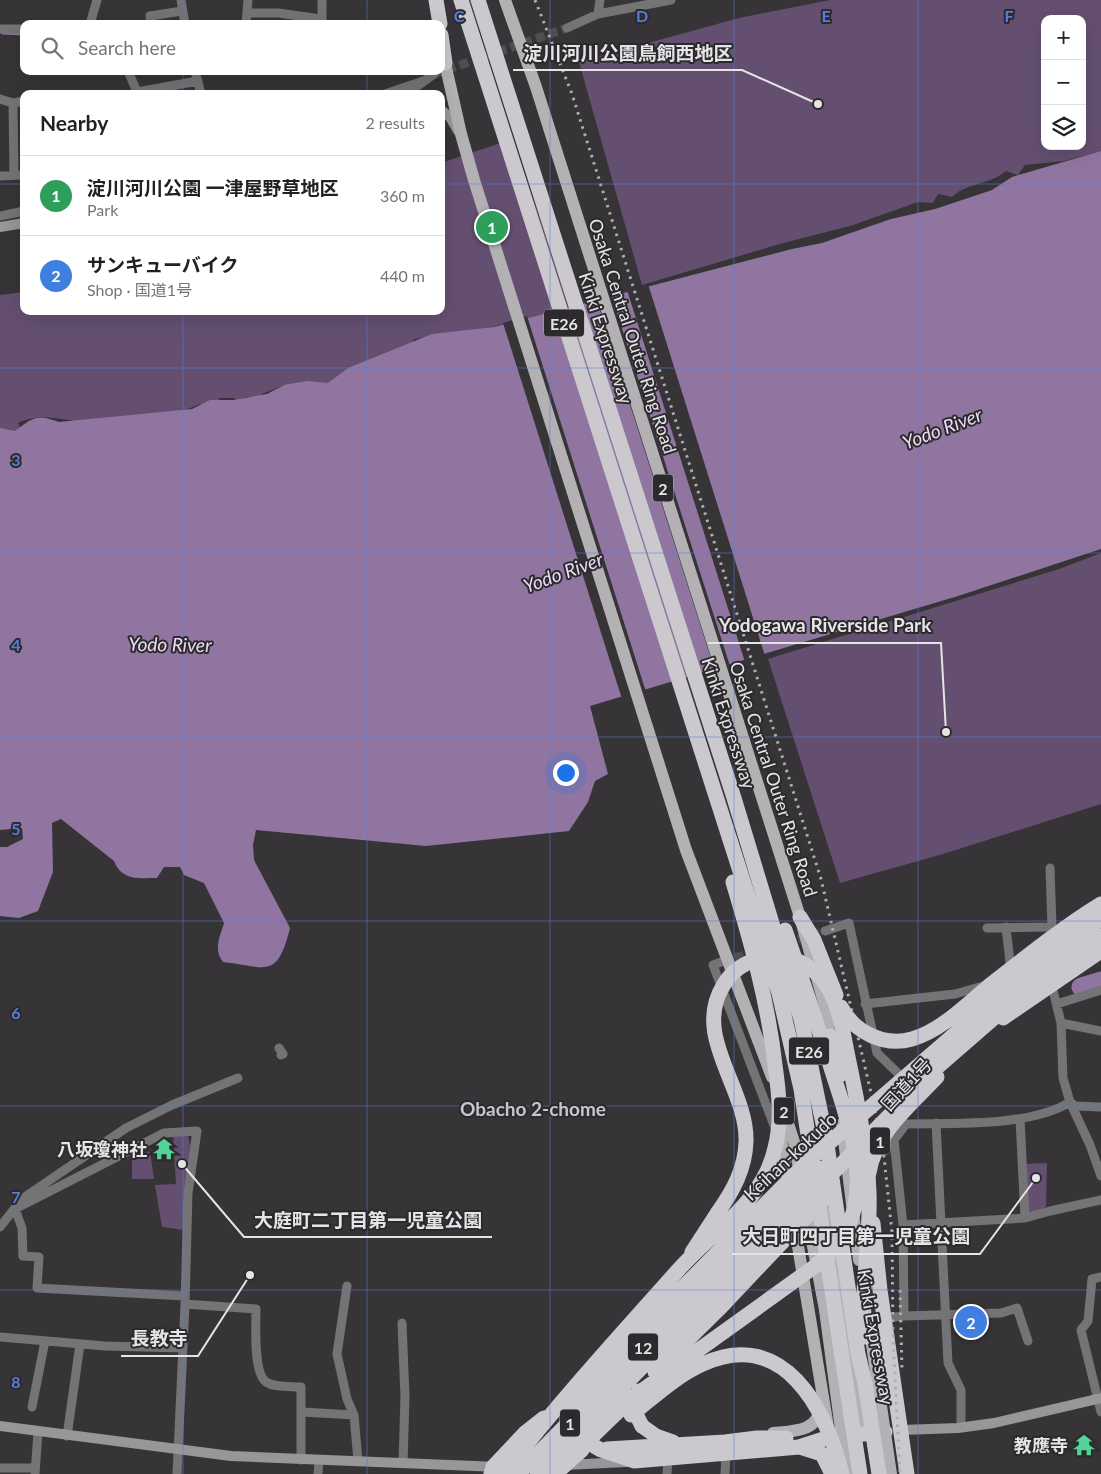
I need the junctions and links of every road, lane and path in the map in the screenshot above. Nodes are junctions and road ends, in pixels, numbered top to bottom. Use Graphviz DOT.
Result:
graph roads {
  1 [pos="96,0"];
  2 [pos="181,0"];
  3 [pos="248,0"];
  4 [pos="322,0"];
  5 [pos="430,0"];
  6 [pos="436,0"];
  7 [pos="461,0"];
  8 [pos="478,0"];
  9 [pos="505,0"];
  10 [pos="600,0"];
  11 [pos="671,0"];
  12 [pos="182,11"];
  13 [pos="247,13"];
  14 [pos="598,14"];
  15 [pos="91,20"];
  16 [pos="150,20"];
  17 [pos="184,20"];
  18 [pos="246,20"];
  19 [pos="316,20"];
  20 [pos="321,20"];
  21 [pos="437,20"];
  22 [pos="438,20"];
  23 [pos="567,28"];
  24 [pos="0,29"];
  25 [pos="20,29"];
  26 [pos="445,63"];
  27 [pos="130,75"];
  28 [pos="433,75"];
  29 [pos="196,76"];
  30 [pos="426,80"];
  31 [pos="137,90"];
  32 [pos="148,90"];
  33 [pos="200,90"];
  34 [pos="397,90"];
  35 [pos="412,90"];
  36 [pos="447,93"];
  37 [pos="0,99"];
  38 [pos="14,102"];
  39 [pos="20,102"];
  40 [pos="447,109"];
  41 [pos="18,175"];
  42 [pos="0,176"];
  43 [pos="20,212"];
  44 [pos="0,216"];
  45 [pos="20,224"];
  46 [pos="0,227"];
  47 [pos="684,699"];
  48 [pos="734,798"];
  49 [pos="1050,868"];
  50 [pos="1101,904"];
  51 [pos="800,917"];
  52 [pos="1101,919"];
  53 [pos="1006,927"];
  54 [pos="1052,927"];
  55 [pos="988,928"];
  56 [pos="825,931"];
  57 [pos="1101,936"];
  58 [pos="1101,951"];
  59 [pos="717,964"];
  60 [pos="1036,967"];
  61 [pos="1011,973"];
  62 [pos="1052,984"];
  63 [pos="1101,990"];
  64 [pos="865,1004"];
  65 [pos="1058,1004"];
  66 [pos="833,1008"];
  67 [pos="1061,1023"];
  68 [pos="1101,1031"];
  69 [pos="830,1036"];
  70 [pos="762,1044"];
  71 [pos="930,1066"];
  72 [pos="238,1078"];
  73 [pos="921,1095"];
  74 [pos="1070,1102"];
  75 [pos="1101,1107"];
  76 [pos="1020,1119"];
  77 [pos="936,1123"];
  78 [pos="782,1145"];
  79 [pos="822,1174"];
  80 [pos="1101,1176"];
  81 [pos="1101,1200"];
  82 [pos="15,1209"];
  83 [pos="1025,1218"];
  84 [pos="940,1223"];
  85 [pos="773,1225"];
  86 [pos="903,1225"];
  87 [pos="0,1227"];
  88 [pos="685,1262"];
  89 [pos="1101,1277"];
  90 [pos="347,1286"];
  91 [pos="880,1290"];
  92 [pos="185,1300"];
  93 [pos="904,1316"];
  94 [pos="944,1316"];
  95 [pos="884,1318"];
  96 [pos="402,1323"];
  97 [pos="0,1337"];
  98 [pos="45,1341"];
  99 [pos="1028,1341"];
  100 [pos="80,1344"];
  101 [pos="183,1348"];
  102 [pos="820,1371"];
  103 [pos="865,1383"];
  104 [pos="583,1388"];
  105 [pos="1099,1399"];
  106 [pos="32,1407"];
  107 [pos="302,1412"];
  108 [pos="1101,1412"];
  109 [pos="354,1416"];
  110 [pos="0,1426"];
  111 [pos="961,1427"];
  112 [pos="902,1430"];
  113 [pos="38,1432"];
  114 [pos="863,1434"];
  115 [pos="67,1436"];
  116 [pos="830,1437"];
  117 [pos="757,1438"];
  118 [pos="679,1444"];
  119 [pos="799,1447"];
  120 [pos="177,1449"];
  121 [pos="601,1450"];
  122 [pos="726,1453"];
  123 [pos="541,1454"];
  124 [pos="573,1455"];
  125 [pos="668,1458"];
  126 [pos="301,1460"];
  127 [pos="319,1461"];
  128 [pos="358,1461"];
  129 [pos="634,1461"];
  130 [pos="403,1463"];
  131 [pos="0,1468"];
  132 [pos="553,1470"];
  133 [pos="35,1471"];
  134 [pos="496,1472"];
  135 [pos="177,1474"];
  136 [pos="318,1474"];
  137 [pos="478,1474"];
  138 [pos="518,1474"];
  139 [pos="536,1474"];
  140 [pos="543,1474"];
  141 [pos="667,1474"];
  142 [pos="725,1474"];
  143 [pos="834,1474"];
  144 [pos="842,1474"];
  145 [pos="847,1474"];
  146 [pos="860,1474"];
  147 [pos="879,1474"];
  148 [pos="891,1474"];
  149 [pos="907,1474"];
  1 -- 15 [label="street"];
  2 -- 12 [label="street"];
  3 -- 13 [label="street"];
  4 -- 20 [label="street"];
  5 -- 21 [label="main road"];
  6 -- 22 [label="highway"];
  7 -- 47 [label="highway, Kinki Expressway / E26, bridge"];
  8 -- 48 [label="highway, Kinki Expressway / E26, bridge"];
  9 -- 51 [label="main road, Osaka Central Outer Ring Road / 2"];
  10 -- 14 [label="street"];
  11 -- 14 [label="street"];
  12 -- 16 [label="street"];
  12 -- 17 [label="street"];
  13 -- 18 [label="street"];
  13 -- 19 [label="street"];
  14 -- 23 [label="street"];
  24 -- 25 [label="street"];
  26 -- 36 [label="main road, 2"];
  27 -- 31 [label="street"];
  28 -- 30 [label="street"];
  29 -- 32 [label="street"];
  29 -- 33 [label="street"];
  30 -- 34 [label="street"];
  30 -- 35 [label="street"];
  36 -- 40 [label="main road, 2"];
  37 -- 38 [label="street"];
  38 -- 39 [label="street"];
  38 -- 41 [label="street"];
  40 -- 70 [label="main road, 2"];
  41 -- 42 [label="street"];
  43 -- 44 [label="street"];
  45 -- 46 [label="main road"];
  47 -- 88 [label="highway, bridge"];
  47 -- 146 [label="highway, Kinki Expressway / E26, bridge"];
  48 -- 103 [label="highway, Kinki Expressway / E26, bridge"];
  48 -- 124 [label="highway, bridge"];
  49 -- 54 [label="street"];
  50 -- 66 [label="highway, bridge"];
  51 -- 66 [label="highway"];
  52 -- 71 [label="highway, Keihan-kokudo / 1, bridge"];
  53 -- 54 [label="street"];
  53 -- 55 [label="street"];
  53 -- 61 [label="street"];
  54 -- 60 [label="street"];
  56 -- 64 [label="street"];
  57 -- 71 [label="highway, Keihan-kokudo / 1, bridge"];
  58 -- 62 [label="highway, 国道1号 / 1"];
  59 -- 78 [label="street"];
  60 -- 61 [label="street"];
  60 -- 62 [label="street"];
  61 -- 64 [label="street"];
  62 -- 65 [label="street"];
  62 -- 73 [label="highway, 国道1号 / 1"];
  63 -- 65 [label="street"];
  64 -- 73 [label="street"];
  65 -- 67 [label="street"];
  66 -- 69 [label="main road"];
  66 -- 114 [label="main road"];
  67 -- 68 [label="street"];
  67 -- 74 [label="street"];
  69 -- 91 [label="highway"];
  69 -- 148 [label="main road, bridge"];
  70 -- 78 [label="main road"];
  70 -- 145 [label="main road, 2, bridge"];
  71 -- 79 [label="highway, 1, bridge"];
  71 -- 104 [label="highway, Keihan-kokudo / 1, bridge"];
  71 -- 118 [label="highway, 1, bridge"];
  72 -- 82 [label="street"];
  73 -- 91 [label="highway, 国道1号 / 1"];
  74 -- 75 [label="street"];
  74 -- 76 [label="street"];
  74 -- 80 [label="street"];
  76 -- 77 [label="street"];
  76 -- 83 [label="street"];
  77 -- 84 [label="street"];
  77 -- 86 [label="street"];
  78 -- 102 [label="main road"];
  79 -- 85 [label="highway, 12, bridge"];
  81 -- 83 [label="street"];
  82 -- 87 [label="street"];
  82 -- 92 [label="street"];
  82 -- 92 [label="street"];
  83 -- 84 [label="street"];
  84 -- 86 [label="street"];
  84 -- 94 [label="street"];
  85 -- 138 [label="highway, 12, bridge"];
  85 -- 139 [label="highway, bridge"];
  86 -- 93 [label="street"];
  88 -- 103 [label="highway, bridge"];
  88 -- 134 [label="highway, bridge"];
  89 -- 105 [label="street"];
  90 -- 109 [label="street"];
  91 -- 95 [label="highway, 国道1号 / 1"];
  92 -- 101 [label="street"];
  92 -- 107 [label="street"];
  93 -- 94 [label="street"];
  93 -- 95 [label="street"];
  94 -- 99 [label="street"];
  94 -- 111 [label="street"];
  95 -- 112 [label="highway, 国道1号 / 1"];
  96 -- 130 [label="street"];
  97 -- 98 [label="street"];
  98 -- 100 [label="street"];
  98 -- 106 [label="street"];
  100 -- 101 [label="street"];
  100 -- 115 [label="street"];
  101 -- 120 [label="street"];
  102 -- 116 [label="main road"];
  102 -- 117 [label="main road"];
  103 -- 147 [label="highway, Kinki Expressway / E26, bridge"];
  104 -- 121 [label="highway, Keihan-kokudo / 1"];
  104 -- 134 [label="highway, 1"];
  105 -- 108 [label="street"];
  105 -- 111 [label="main road"];
  107 -- 109 [label="street"];
  107 -- 126 [label="street"];
  109 -- 128 [label="street"];
  110 -- 113 [label="main road"];
  111 -- 112 [label="main road"];
  112 -- 114 [label="highway, Keihan-kokudo / 1"];
  112 -- 149 [label="highway, 1"];
  113 -- 115 [label="main road"];
  113 -- 133 [label="street"];
  114 -- 116 [label="highway, Keihan-kokudo / 1"];
  115 -- 120 [label="main road"];
  116 -- 117 [label="highway, Keihan-kokudo / 1"];
  116 -- 119 [label="highway, Keihan-kokudo / 1"];
  116 -- 143 [label="highway"];
  117 -- 118 [label="highway, Keihan-kokudo / 1"];
  118 -- 121 [label="highway, Keihan-kokudo / 1"];
  119 -- 122 [label="highway, Keihan-kokudo / 1"];
  119 -- 143 [label="highway"];
  120 -- 126 [label="main road"];
  120 -- 135 [label="street"];
  121 -- 123 [label="main road"];
  121 -- 129 [label="highway, Keihan-kokudo / 1"];
  122 -- 125 [label="highway, Keihan-kokudo / 1"];
  122 -- 142 [label="street"];
  123 -- 132 [label="main road"];
  123 -- 134 [label="main road"];
  124 -- 132 [label="highway, bridge"];
  124 -- 144 [label="highway, bridge"];
  125 -- 129 [label="highway, Keihan-kokudo / 1"];
  125 -- 141 [label="street"];
  126 -- 127 [label="main road"];
  127 -- 128 [label="main road"];
  127 -- 136 [label="street"];
  128 -- 130 [label="main road"];
  129 -- 132 [label="main road"];
  130 -- 134 [label="main road"];
  131 -- 133 [label="street"];
  132 -- 134 [label="main road"];
  132 -- 140 [label="main road"];
  134 -- 137 [label="main road"];
}
